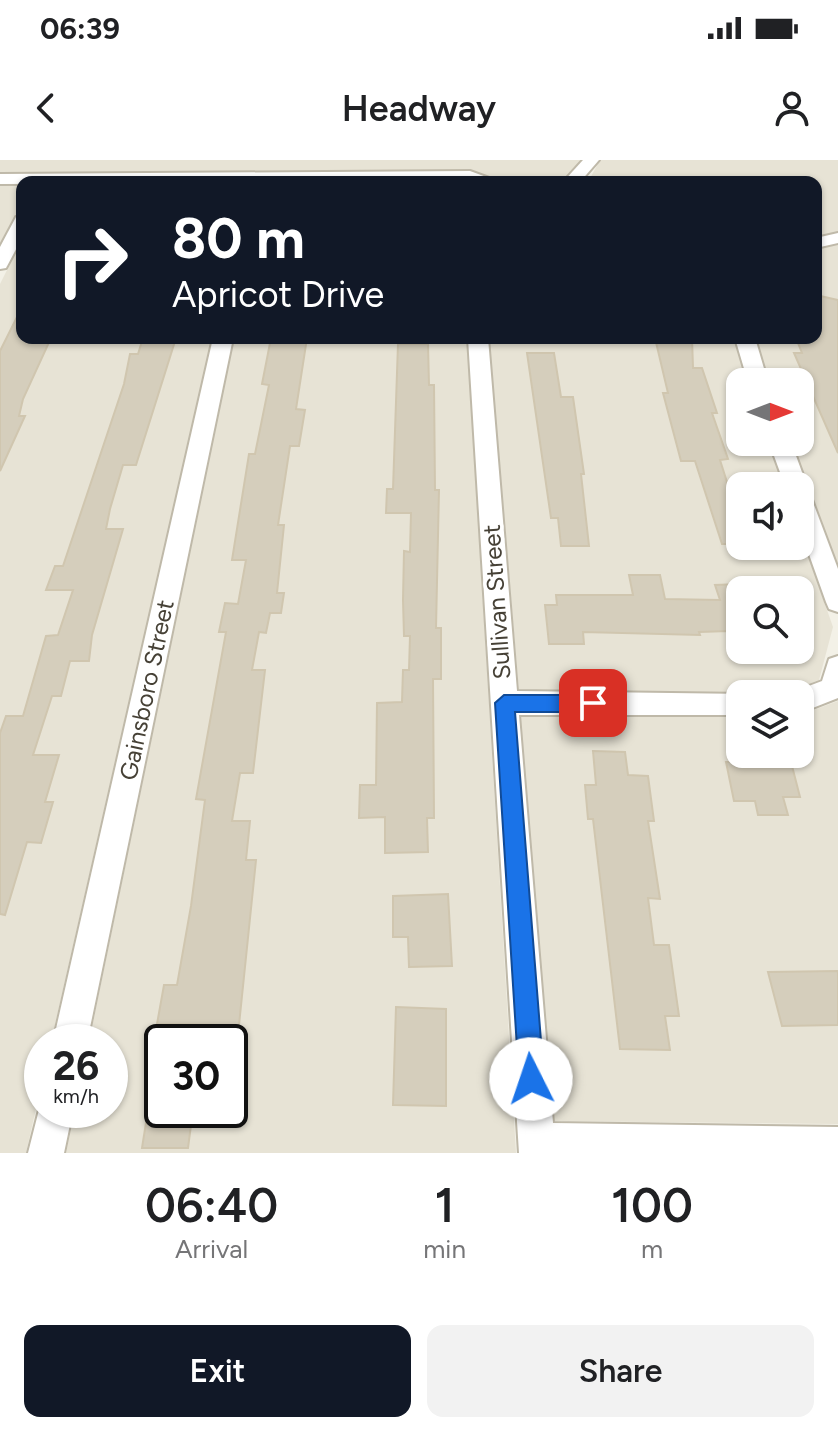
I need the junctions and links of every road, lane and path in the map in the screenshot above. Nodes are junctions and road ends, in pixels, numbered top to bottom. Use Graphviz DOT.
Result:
graph roads {
  1 [pos="591,160"];
  2 [pos="576,176"];
  3 [pos="16,233"];
  4 [pos="0,264"];
  5 [pos="222,344"];
  6 [pos="478,344"];
  7 [pos="747,344"];
  8 [pos="754,368"];
  9 [pos="814,536"];
  10 [pos="838,602"];
  11 [pos="838,667"];
  12 [pos="814,695"];
  13 [pos="504,703"];
  14 [pos="726,703"];
  15 [pos="74,1024"];
  16 [pos="51,1128"];
  17 [pos="838,1145"];
  18 [pos="536,1147"];
  19 [pos="46,1153"];
  1 -- 2 [label="street"];
  3 -- 4 [label="street"];
  5 -- 15 [label="street, Gainsboro Street"];
  6 -- 13 [label="street, Sullivan Street"];
  7 -- 8 [label="street"];
  9 -- 10 [label="street"];
  11 -- 12 [label="street"];
  13 -- 14 [label="street"];
  13 -- 18 [label="street, Sullivan Street"];
  16 -- 19 [label="street"];
  17 -- 18 [label="street"];
}
